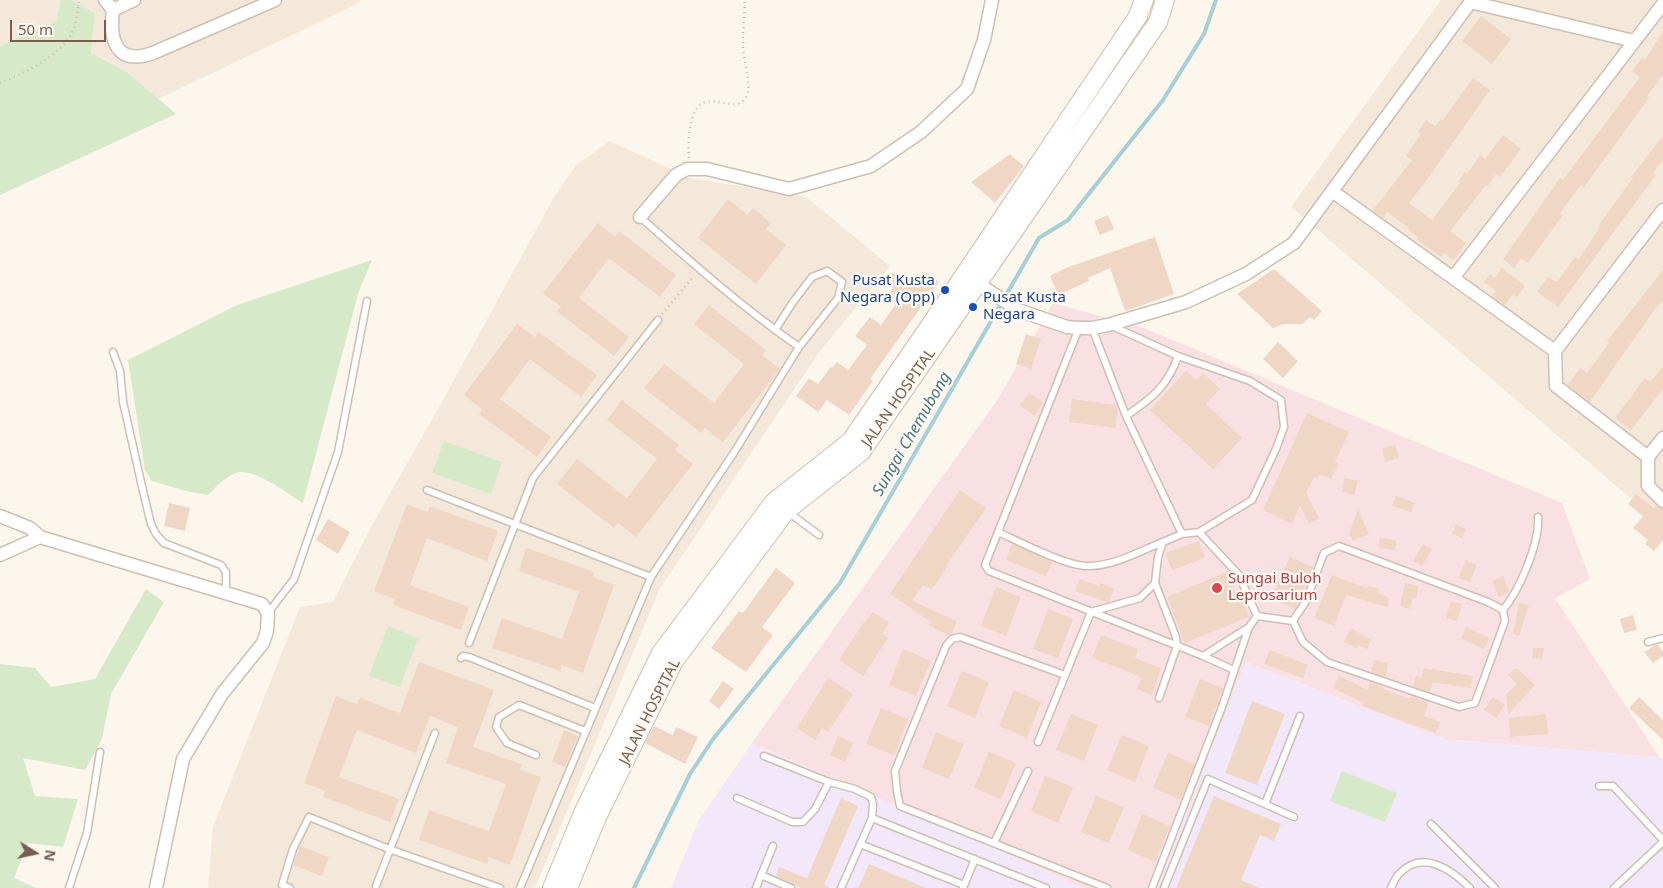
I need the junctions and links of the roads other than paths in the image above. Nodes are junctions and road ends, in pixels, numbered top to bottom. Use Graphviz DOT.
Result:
graph roads {
  1 [pos="134,0"];
  2 [pos="275,0"];
  3 [pos="992,0"];
  4 [pos="1144,0"];
  5 [pos="1165,0"];
  6 [pos="1471,1"];
  7 [pos="1663,4"];
  8 [pos="109,5"];
  9 [pos="1634,41"];
  10 [pos="1332,192"];
  11 [pos="1663,210"];
  12 [pos="640,217"];
  13 [pos="1453,278"];
  14 [pos="977,283"];
  15 [pos="367,301"];
  16 [pos="658,320"];
  17 [pos="1108,325"];
  18 [pos="1079,328"];
  19 [pos="1092,328"];
  20 [pos="775,330"];
  21 [pos="799,347"];
  22 [pos="1555,351"];
  23 [pos="113,352"];
  24 [pos="1178,356"];
  25 [pos="1126,416"];
  26 [pos="1663,438"];
  27 [pos="1648,457"];
  28 [pos="427,490"];
  29 [pos="1663,501"];
  30 [pos="780,507"];
  31 [pos="0,516"];
  32 [pos="1538,517"];
  33 [pos="516,524"];
  34 [pos="998,532"];
  35 [pos="1199,532"];
  36 [pos="1182,534"];
  37 [pos="819,535"];
  38 [pos="40,537"];
  39 [pos="1163,542"];
  40 [pos="0,555"];
  41 [pos="651,577"];
  42 [pos="1155,583"];
  43 [pos="226,593"];
  44 [pos="1503,610"];
  45 [pos="1091,612"];
  46 [pos="268,613"];
  47 [pos="1257,616"];
  48 [pos="1293,621"];
  49 [pos="1249,627"];
  50 [pos="1663,638"];
  51 [pos="1648,642"];
  52 [pos="470,643"];
  53 [pos="1178,646"];
  54 [pos="1203,656"];
  55 [pos="461,658"];
  56 [pos="1234,670"];
  57 [pos="1065,676"];
  58 [pos="1159,698"];
  59 [pos="595,708"];
  60 [pos="1300,716"];
  61 [pos="585,731"];
  62 [pos="435,733"];
  63 [pos="1038,742"];
  64 [pos="100,752"];
  65 [pos="536,755"];
  66 [pos="764,756"];
  67 [pos="1028,771"];
  68 [pos="830,782"];
  69 [pos="1599,786"];
  70 [pos="737,798"];
  71 [pos="1265,804"];
  72 [pos="1294,817"];
  73 [pos="872,818"];
  74 [pos="1431,824"];
  75 [pos="1663,841"];
  76 [pos="994,843"];
  77 [pos="860,844"];
  78 [pos="773,846"];
  79 [pos="389,849"];
  80 [pos="975,859"];
  81 [pos="761,876"];
  82 [pos="377,887"];
  83 [pos="964,887"];
  84 [pos="69,888"];
  85 [pos="156,888"];
  86 [pos="290,888"];
  87 [pos="500,888"];
  88 [pos="520,888"];
  89 [pos="552,888"];
  90 [pos="568,888"];
  91 [pos="756,888"];
  92 [pos="791,888"];
  93 [pos="841,888"];
  94 [pos="1046,888"];
  95 [pos="1107,888"];
  96 [pos="1152,888"];
  97 [pos="1164,888"];
  98 [pos="1391,888"];
  99 [pos="1470,888"];
  100 [pos="1495,888"];
  101 [pos="1614,888"];
  1 -- 8 [label="street"];
  2 -- 8 [label="street"];
  3 -- 12 [label="street"];
  4 -- 14 [label="main road, JALAN HOSPITAL"];
  5 -- 14 [label="main road, JALAN HOSPITAL"];
  6 -- 9 [label="street"];
  6 -- 10 [label="street"];
  7 -- 9 [label="street"];
  9 -- 13 [label="street"];
  10 -- 13 [label="street"];
  10 -- 17 [label="street"];
  11 -- 22 [label="street"];
  12 -- 20 [label="lane"];
  13 -- 22 [label="street"];
  14 -- 18 [label="street"];
  14 -- 30 [label="main road, JALAN HOSPITAL"];
  15 -- 46 [label="lane"];
  16 -- 33 [label="lane"];
  17 -- 19 [label="street"];
  17 -- 24 [label="lane"];
  18 -- 19 [label="street"];
  18 -- 34 [label="lane"];
  19 -- 25 [label="lane"];
  20 -- 21 [label="lane"];
  20 -- 21 [label="lane"];
  21 -- 41 [label="lane"];
  22 -- 27 [label="street"];
  23 -- 43 [label="lane"];
  24 -- 25 [label="lane"];
  24 -- 35 [label="lane"];
  25 -- 36 [label="lane"];
  26 -- 27 [label="street"];
  27 -- 29 [label="street"];
  28 -- 33 [label="lane"];
  30 -- 37 [label="lane"];
  30 -- 89 [label="main road, JALAN HOSPITAL"];
  30 -- 90 [label="main road, JALAN HOSPITAL"];
  31 -- 38 [label="street"];
  32 -- 44 [label="lane"];
  33 -- 41 [label="lane"];
  33 -- 52 [label="lane"];
  34 -- 39 [label="lane"];
  34 -- 45 [label="lane"];
  35 -- 36 [label="lane"];
  35 -- 47 [label="lane"];
  36 -- 39 [label="lane"];
  38 -- 40 [label="street"];
  38 -- 43 [label="street"];
  39 -- 42 [label="lane"];
  41 -- 59 [label="lane"];
  42 -- 45 [label="lane"];
  42 -- 53 [label="lane"];
  43 -- 46 [label="street"];
  44 -- 48 [label="lane"];
  44 -- 48 [label="lane"];
  45 -- 53 [label="lane"];
  45 -- 57 [label="lane"];
  46 -- 85 [label="street"];
  47 -- 48 [label="lane"];
  47 -- 49 [label="lane"];
  49 -- 54 [label="lane"];
  49 -- 56 [label="lane"];
  50 -- 51 [label="lane"];
  53 -- 54 [label="lane"];
  53 -- 58 [label="lane"];
  54 -- 56 [label="lane"];
  55 -- 59 [label="lane"];
  56 -- 96 [label="lane"];
  57 -- 63 [label="lane"];
  57 -- 76 [label="lane"];
  59 -- 61 [label="lane"];
  60 -- 71 [label="lane"];
  61 -- 65 [label="lane"];
  61 -- 88 [label="lane"];
  62 -- 79 [label="lane"];
  64 -- 84 [label="lane"];
  66 -- 68 [label="lane"];
  67 -- 76 [label="lane"];
  68 -- 70 [label="lane"];
  68 -- 73 [label="lane"];
  69 -- 75 [label="lane"];
  71 -- 72 [label="lane"];
  71 -- 97 [label="lane"];
  73 -- 77 [label="lane"];
  73 -- 80 [label="lane"];
  74 -- 100 [label="lane"];
  75 -- 101 [label="lane"];
  76 -- 95 [label="lane"];
  77 -- 83 [label="lane"];
  77 -- 93 [label="lane"];
  78 -- 81 [label="lane"];
  79 -- 82 [label="lane"];
  79 -- 86 [label="lane"];
  79 -- 87 [label="lane"];
  80 -- 83 [label="lane"];
  80 -- 94 [label="lane"];
  81 -- 91 [label="lane"];
  81 -- 92 [label="lane"];
  98 -- 99 [label="lane"];
}
